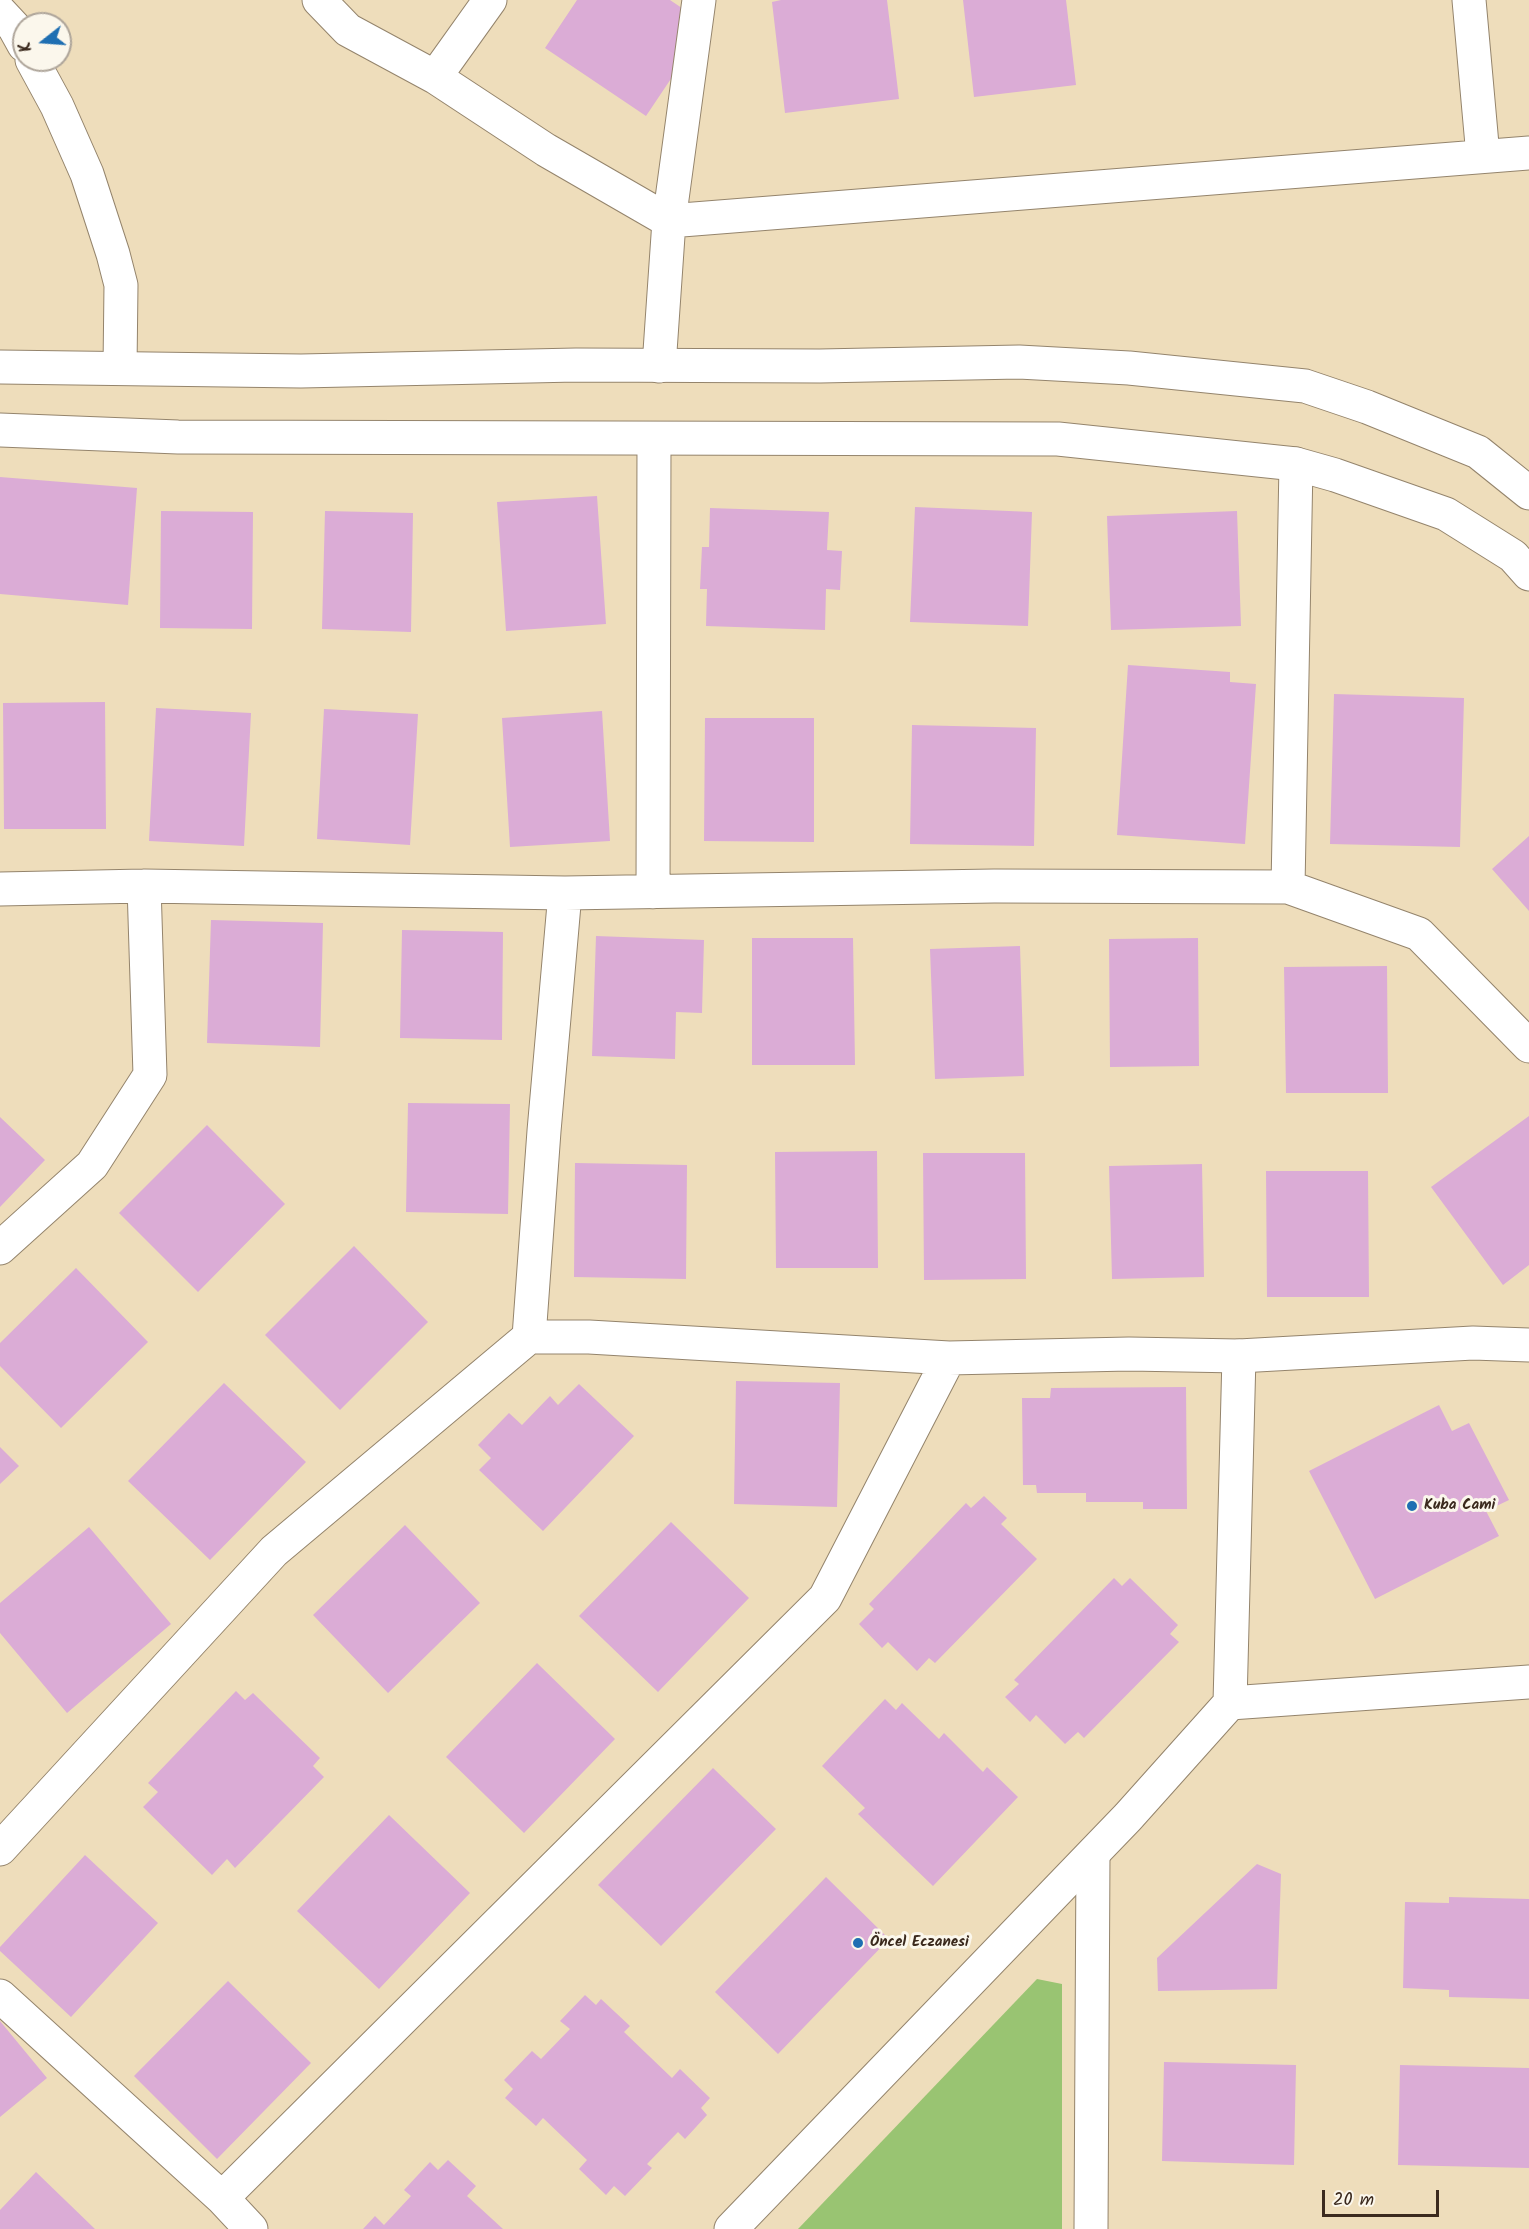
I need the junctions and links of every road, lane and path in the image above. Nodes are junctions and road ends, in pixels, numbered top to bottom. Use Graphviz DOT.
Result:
graph roads {
  1 [pos="319,0"];
  2 [pos="490,0"];
  3 [pos="699,0"];
  4 [pos="1469,0"];
  5 [pos="0,12"];
  6 [pos="12,25"];
  7 [pos="39,72"];
  8 [pos="435,77"];
  9 [pos="1529,153"];
  10 [pos="1483,156"];
  11 [pos="669,221"];
  12 [pos="659,366"];
  13 [pos="0,367"];
  14 [pos="120,368"];
  15 [pos="0,430"];
  16 [pos="654,439"];
  17 [pos="1296,464"];
  18 [pos="1529,493"];
  19 [pos="1529,574"];
  20 [pos="144,886"];
  21 [pos="1288,886"];
  22 [pos="0,889"];
  23 [pos="653,892"];
  24 [pos="565,893"];
  25 [pos="1529,1046"];
  26 [pos="0,1248"];
  27 [pos="529,1337"];
  28 [pos="1529,1345"];
  29 [pos="1239,1356"];
  30 [pos="949,1358"];
  31 [pos="1529,1682"];
  32 [pos="1230,1703"];
  33 [pos="0,1849"];
  34 [pos="1093,1854"];
  35 [pos="0,1996"];
  36 [pos="222,2198"];
  37 [pos="251,2229"];
  38 [pos="730,2229"];
  39 [pos="1091,2229"];
  1 -- 8 [label="street"];
  2 -- 8 [label="street"];
  3 -- 11 [label="street"];
  4 -- 10 [label="street"];
  5 -- 6 [label="street"];
  7 -- 14 [label="street"];
  8 -- 11 [label="street"];
  9 -- 10 [label="street"];
  10 -- 11 [label="street"];
  11 -- 12 [label="street"];
  12 -- 14 [label="street"];
  12 -- 18 [label="street"];
  13 -- 14 [label="street"];
  15 -- 16 [label="street"];
  16 -- 17 [label="street"];
  16 -- 23 [label="street"];
  17 -- 19 [label="street"];
  17 -- 21 [label="street"];
  20 -- 22 [label="street"];
  20 -- 24 [label="street"];
  20 -- 26 [label="street"];
  21 -- 23 [label="street"];
  21 -- 25 [label="street"];
  23 -- 24 [label="street"];
  24 -- 27 [label="street"];
  27 -- 30 [label="street"];
  27 -- 33 [label="street"];
  28 -- 29 [label="street"];
  29 -- 30 [label="street"];
  29 -- 32 [label="street"];
  30 -- 36 [label="street"];
  31 -- 32 [label="street"];
  32 -- 34 [label="street"];
  34 -- 38 [label="street"];
  34 -- 39 [label="street"];
  35 -- 36 [label="street"];
  36 -- 37 [label="street"];
}
